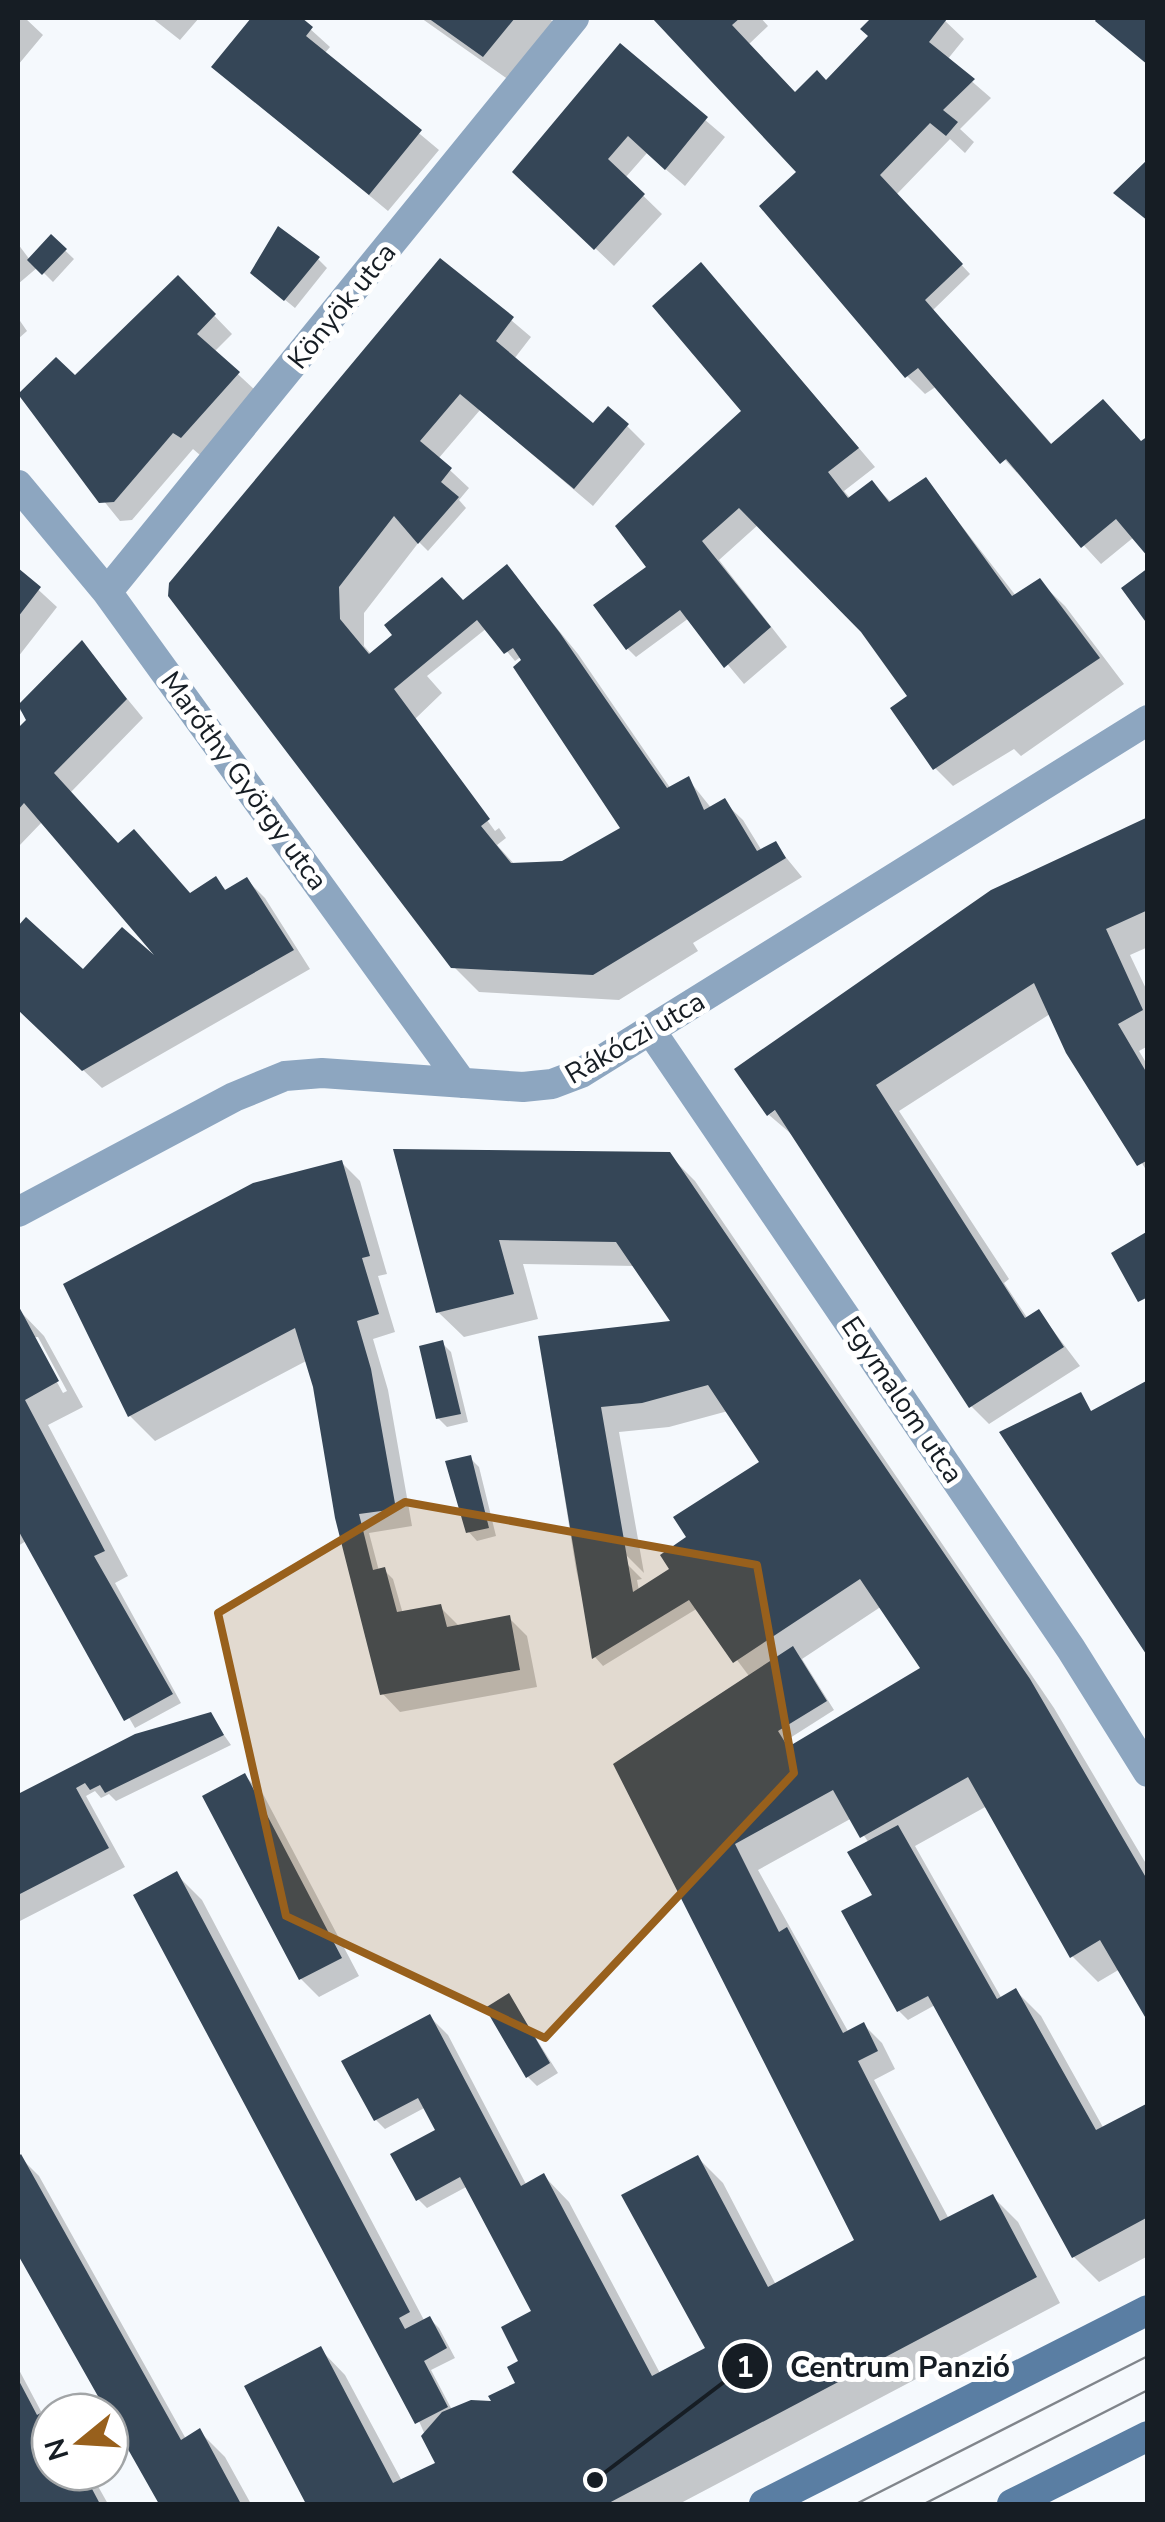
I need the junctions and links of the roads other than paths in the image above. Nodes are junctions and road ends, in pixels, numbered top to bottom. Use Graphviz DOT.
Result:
graph roads {
  1 [pos="574,18"];
  2 [pos="18,485"];
  3 [pos="107,592"];
  4 [pos="1148,720"];
  5 [pos="651,1031"];
  6 [pos="462,1084"];
  7 [pos="18,1212"];
  8 [pos="1148,1772"];
  9 [pos="1148,2310"];
  10 [pos="1148,2436"];
  11 [pos="764,2504"];
  12 [pos="1012,2504"];
  1 -- 3 [label="street, Könyök utca"];
  2 -- 3 [label="street, Maróthy György utca"];
  3 -- 6 [label="street, Maróthy György utca"];
  4 -- 5 [label="street, Rákóczi utca"];
  5 -- 6 [label="street, Rákóczi utca"];
  5 -- 8 [label="street, Egymalom utca"];
  6 -- 7 [label="street, Rákóczi utca"];
  9 -- 11 [label="street"];
  10 -- 12 [label="street"];
}
